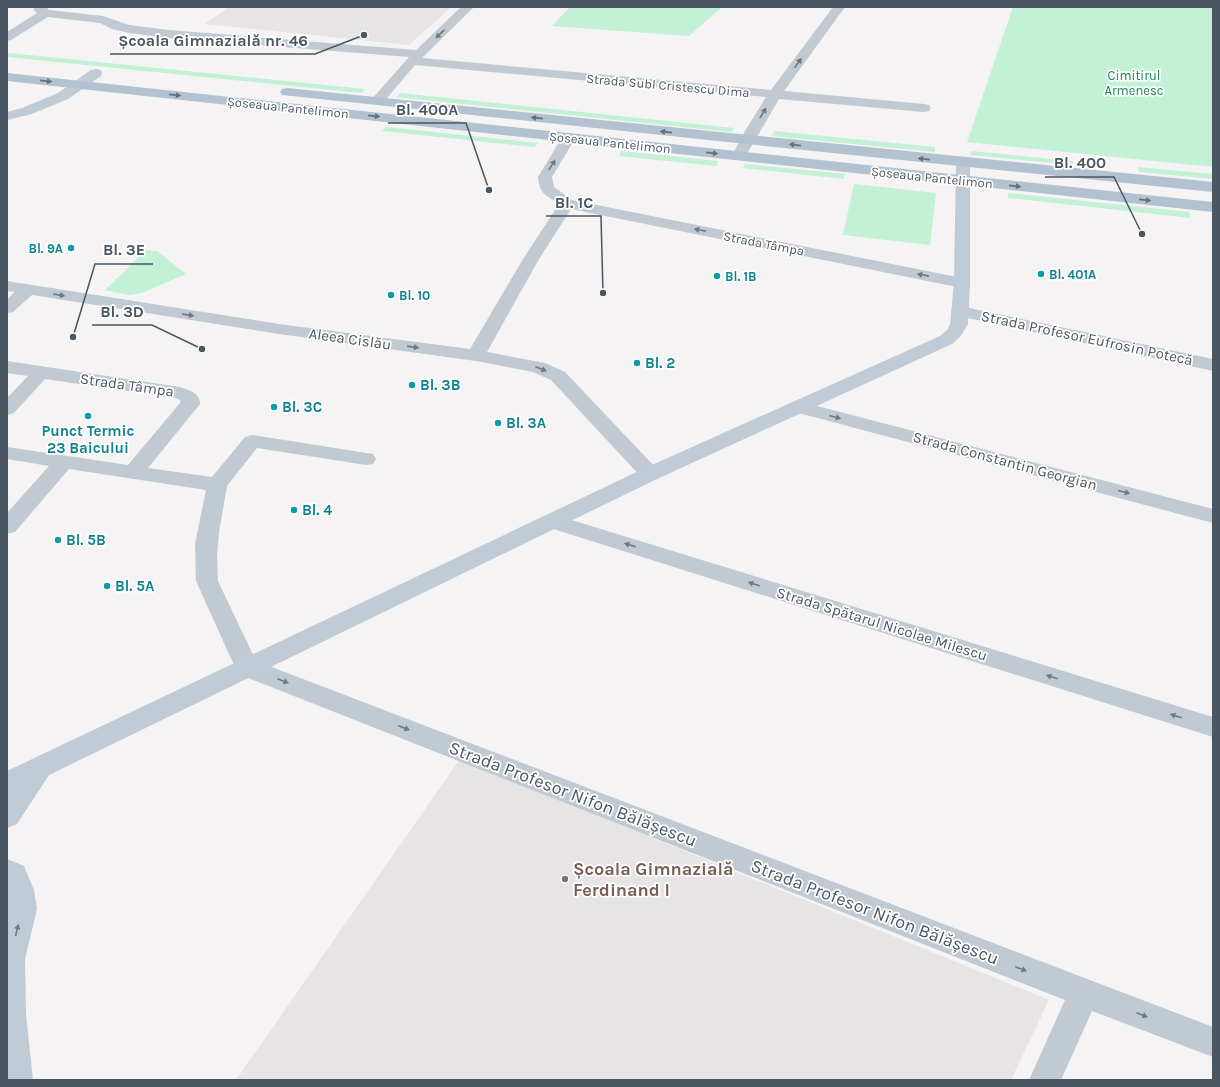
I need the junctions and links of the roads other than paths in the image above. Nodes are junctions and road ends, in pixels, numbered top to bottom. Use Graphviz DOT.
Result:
graph roads {
  1 [pos="468,7"];
  2 [pos="839,7"];
  3 [pos="43,10"];
  4 [pos="7,37"];
  5 [pos="416,58"];
  6 [pos="73,70"];
  7 [pos="96,73"];
  8 [pos="112,74"];
  9 [pos="7,77"];
  10 [pos="80,84"];
  11 [pos="276,91"];
  12 [pos="775,94"];
  13 [pos="377,101"];
  14 [pos="924,108"];
  15 [pos="7,116"];
  16 [pos="569,137"];
  17 [pos="746,140"];
  18 [pos="739,156"];
  19 [pos="963,171"];
  20 [pos="1213,187"];
  21 [pos="567,203"];
  22 [pos="1213,207"];
  23 [pos="962,283"];
  24 [pos="7,286"];
  25 [pos="28,290"];
  26 [pos="7,308"];
  27 [pos="960,311"];
  28 [pos="476,355"];
  29 [pos="1213,365"];
  30 [pos="7,367"];
  31 [pos="41,373"];
  32 [pos="798,407"];
  33 [pos="7,409"];
  34 [pos="7,453"];
  35 [pos="366,459"];
  36 [pos="64,462"];
  37 [pos="133,472"];
  38 [pos="650,474"];
  39 [pos="217,485"];
  40 [pos="1213,516"];
  41 [pos="552,521"];
  42 [pos="7,527"];
  43 [pos="247,667"];
  44 [pos="1213,727"];
  45 [pos="42,766"];
  46 [pos="7,783"];
  47 [pos="7,816"];
  48 [pos="7,871"];
  49 [pos="1084,993"];
  50 [pos="1213,1042"];
  51 [pos="17,1080"];
  52 [pos="1045,1080"];
  1 -- 5 [label="street, one-way"];
  12 -- 2 [label="street, one-way"];
  3 -- 4 [label="street"];
  3 -- 5 [label="street, Strada Subl Cristescu Dima"];
  5 -- 12 [label="street, Strada Subl Cristescu Dima"];
  5 -- 13 [label="street"];
  6 -- 7 [label="main road"];
  7 -- 8 [label="main road"];
  7 -- 10 [label="main road"];
  9 -- 10 [label="main road, Șoseaua Pantelimon, one-way"];
  10 -- 15 [label="main road"];
  10 -- 16 [label="main road, Șoseaua Pantelimon, one-way"];
  11 -- 13 [label="main road, Șoseaua Pantelimon"];
  12 -- 14 [label="street, Strada Subl Cristescu Dima"];
  17 -- 12 [label="street, one-way"];
  17 -- 13 [label="main road, Șoseaua Pantelimon, one-way"];
  16 -- 18 [label="main road, Șoseaua Pantelimon, one-way"];
  21 -- 16 [label="street, Strada Tâmpa, one-way"];
  17 -- 18 [label="street"];
  19 -- 17 [label="main road, Șoseaua Pantelimon, one-way"];
  18 -- 19 [label="main road, Șoseaua Pantelimon"];
  19 -- 20 [label="main road, Șoseaua Pantelimon"];
  19 -- 22 [label="main road, Șoseaua Pantelimon, one-way"];
  19 -- 23 [label="main road"];
  23 -- 21 [label="street, Strada Tâmpa, one-way"];
  21 -- 28 [label="street"];
  23 -- 27 [label="main road"];
  24 -- 25 [label="street, Aleea Cislău"];
  25 -- 26 [label="street"];
  25 -- 28 [label="street, Aleea Cislău, one-way"];
  27 -- 29 [label="street, Strada Profesor Eufrosin Potecă"];
  27 -- 32 [label="main road"];
  28 -- 38 [label="street, Aleea Cislău, one-way"];
  30 -- 31 [label="street, Strada Tâmpa"];
  31 -- 33 [label="street"];
  31 -- 37 [label="street, Strada Tâmpa"];
  32 -- 38 [label="main road"];
  32 -- 40 [label="street, Strada Constantin Georgian, one-way"];
  34 -- 36 [label="street"];
  35 -- 39 [label="street"];
  36 -- 37 [label="street"];
  36 -- 42 [label="street"];
  37 -- 39 [label="street"];
  38 -- 41 [label="main road"];
  39 -- 43 [label="street"];
  41 -- 43 [label="main road"];
  44 -- 41 [label="street, Strada Spătarul Nicolae Milescu, one-way"];
  43 -- 45 [label="main road"];
  43 -- 49 [label="street, Strada Profesor Nifon Bălășescu, one-way"];
  45 -- 46 [label="main road"];
  45 -- 47 [label="main road"];
  51 -- 48 [label="main road, one-way"];
  49 -- 50 [label="street, Strada Profesor Nifon Bălășescu, one-way"];
  49 -- 52 [label="street"];
}
